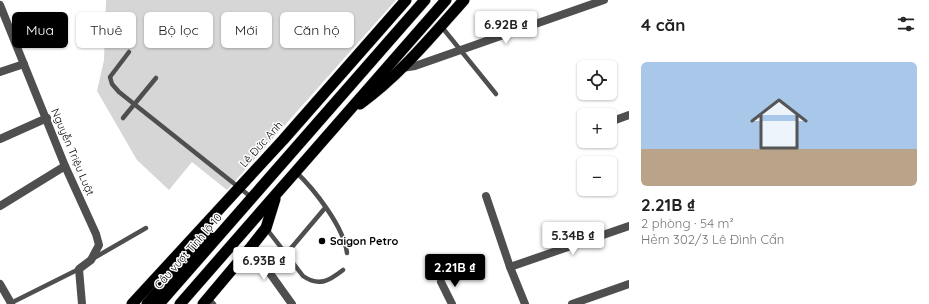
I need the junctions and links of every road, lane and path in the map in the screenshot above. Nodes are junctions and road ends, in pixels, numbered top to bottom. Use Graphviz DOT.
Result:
graph roads {
  1 [pos="406,0"];
  2 [pos="425,0"];
  3 [pos="446,0"];
  4 [pos="464,0"];
  5 [pos="604,0"];
  6 [pos="0,5"];
  7 [pos="4,23"];
  8 [pos="441,26"];
  9 [pos="12,35"];
  10 [pos="18,48"];
  11 [pos="462,50"];
  12 [pos="129,52"];
  13 [pos="24,64"];
  14 [pos="402,68"];
  15 [pos="0,72"];
  16 [pos="156,78"];
  17 [pos="336,80"];
  18 [pos="496,94"];
  19 [pos="135,105"];
  20 [pos="629,115"];
  21 [pos="343,117"];
  22 [pos="47,118"];
  23 [pos="123,118"];
  24 [pos="617,119"];
  25 [pos="307,134"];
  26 [pos="0,139"];
  27 [pos="65,166"];
  28 [pos="296,172"];
  29 [pos="239,188"];
  30 [pos="276,195"];
  31 [pos="486,196"];
  32 [pos="252,197"];
  33 [pos="0,206"];
  34 [pos="325,208"];
  35 [pos="216,213"];
  36 [pos="629,226"];
  37 [pos="221,227"];
  38 [pos="146,228"];
  39 [pos="266,228"];
  40 [pos="242,247"];
  41 [pos="287,253"];
  42 [pos="347,253"];
  43 [pos="91,260"];
  44 [pos="510,267"];
  45 [pos="79,269"];
  46 [pos="268,270"];
  47 [pos="343,270"];
  48 [pos="441,282"];
  49 [pos="0,284"];
  50 [pos="629,284"];
  51 [pos="208,302"];
  52 [pos="587,302"];
  53 [pos="10,304"];
  54 [pos="82,304"];
  55 [pos="132,304"];
  56 [pos="147,304"];
  57 [pos="159,304"];
  58 [pos="180,304"];
  59 [pos="194,304"];
  60 [pos="292,304"];
  61 [pos="452,304"];
  62 [pos="525,304"];
  63 [pos="572,304"];
  1 -- 17 [label="highway, Lê Đức Anh"];
  2 -- 25 [label="highway"];
  3 -- 21 [label="highway"];
  4 -- 8 [label="highway"];
  5 -- 11 [label="street"];
  6 -- 7 [label="street, Nguyễn Triệu Luật"];
  7 -- 9 [label="street, Nguyễn Triệu Luật"];
  8 -- 11 [label="lane"];
  8 -- 14 [label="highway"];
  10 -- 13 [label="street, Nguyễn Triệu Luật"];
  11 -- 14 [label="street"];
  11 -- 18 [label="lane"];
  12 -- 19 [label="lane"];
  13 -- 15 [label="street"];
  13 -- 22 [label="street, Nguyễn Triệu Luật"];
  14 -- 21 [label="highway"];
  16 -- 19 [label="lane"];
  17 -- 25 [label="highway"];
  17 -- 29 [label="highway, Lê Đức Anh"];
  19 -- 23 [label="lane"];
  19 -- 29 [label="lane"];
  20 -- 24 [label="street"];
  21 -- 28 [label="highway"];
  22 -- 26 [label="street"];
  22 -- 27 [label="street, Nguyễn Triệu Luật"];
  25 -- 32 [label="highway"];
  27 -- 33 [label="street"];
  27 -- 43 [label="street, Nguyễn Triệu Luật"];
  28 -- 30 [label="highway"];
  28 -- 34 [label="lane"];
  29 -- 32 [label="lane"];
  29 -- 35 [label="highway, Lê Đức Anh"];
  30 -- 39 [label="highway"];
  30 -- 40 [label="highway"];
  31 -- 44 [label="street"];
  32 -- 35 [label="highway"];
  32 -- 37 [label="highway, Cầu vượt Tỉnh lộ 10"];
  34 -- 41 [label="lane"];
  34 -- 42 [label="lane"];
  35 -- 55 [label="highway, Lê Đức Anh"];
  36 -- 44 [label="street"];
  37 -- 56 [label="highway, Cầu vượt Tỉnh lộ 10"];
  37 -- 57 [label="highway, Cầu vượt Tỉnh lộ 10"];
  38 -- 43 [label="lane"];
  39 -- 40 [label="highway"];
  39 -- 41 [label="lane"];
  40 -- 46 [label="street"];
  40 -- 51 [label="highway"];
  40 -- 58 [label="highway"];
  40 -- 59 [label="highway"];
  41 -- 46 [label="lane"];
  41 -- 47 [label="lane"];
  43 -- 45 [label="street"];
  44 -- 62 [label="street"];
  45 -- 53 [label="lane"];
  45 -- 54 [label="street"];
  46 -- 60 [label="street"];
  48 -- 61 [label="street"];
  49 -- 53 [label="street"];
  50 -- 52 [label="street"];
  52 -- 63 [label="street"];
}
